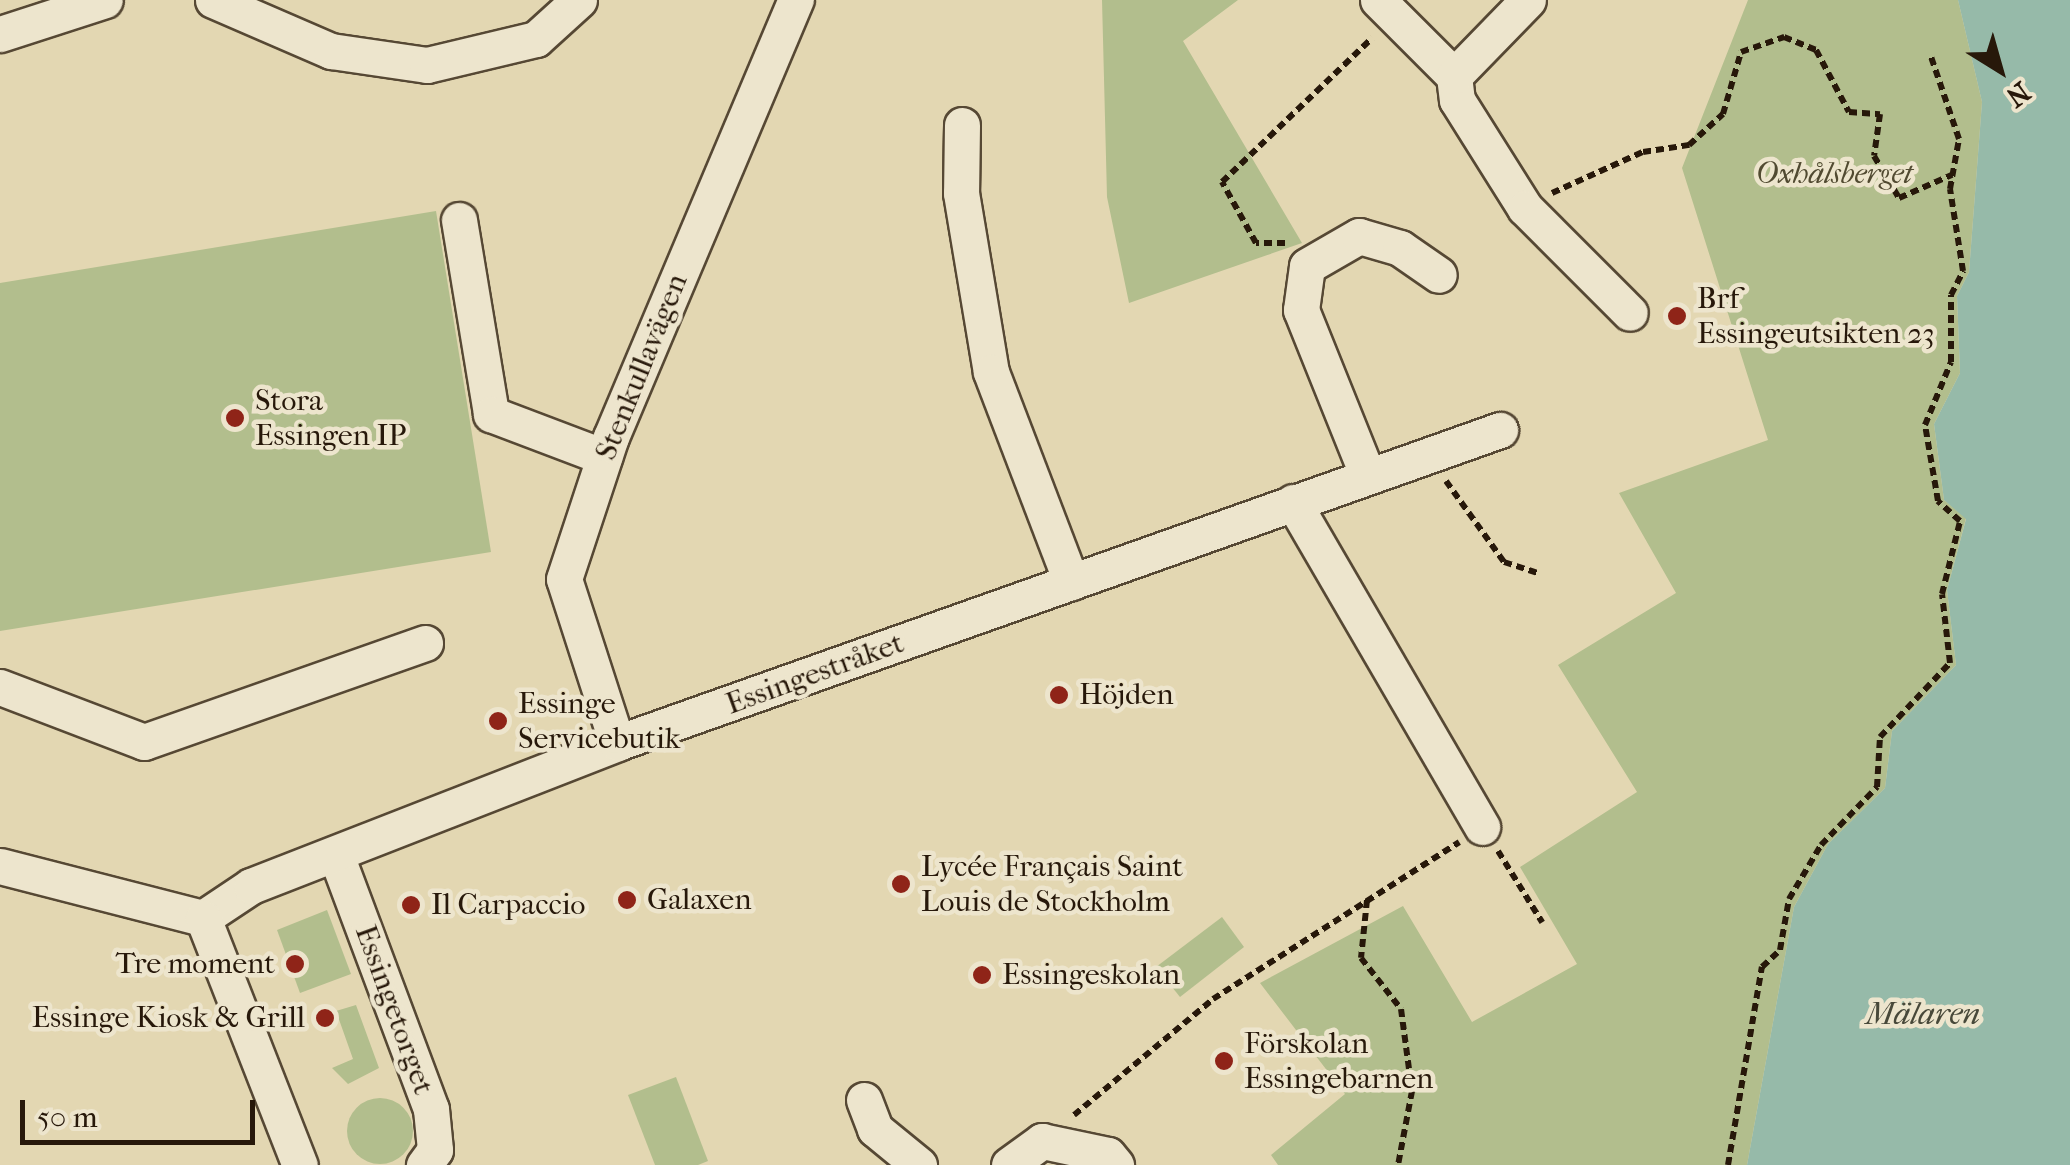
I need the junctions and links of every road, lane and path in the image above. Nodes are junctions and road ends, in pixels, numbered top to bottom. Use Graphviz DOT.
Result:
graph roads {
  1 [pos="105,0"];
  2 [pos="213,0"];
  3 [pos="579,0"];
  4 [pos="796,0"];
  5 [pos="1528,0"];
  6 [pos="1386,8"];
  7 [pos="0,34"];
  8 [pos="1930,54"];
  9 [pos="1454,76"];
  10 [pos="962,125"];
  11 [pos="1952,175"];
  12 [pos="1581,180"];
  13 [pos="459,220"];
  14 [pos="1308,266"];
  15 [pos="1439,275"];
  16 [pos="1630,314"];
  17 [pos="1500,430"];
  18 [pos="1430,453"];
  19 [pos="604,457"];
  20 [pos="1367,474"];
  21 [pos="1293,502"];
  22 [pos="1536,573"];
  23 [pos="1072,582"];
  24 [pos="425,643"];
  25 [pos="0,686"];
  26 [pos="618,743"];
  27 [pos="1482,827"];
  28 [pos="336,856"];
  29 [pos="0,866"];
  30 [pos="1367,899"];
  31 [pos="203,918"];
  32 [pos="1542,922"];
  33 [pos="864,1100"];
  34 [pos="1042,1141"];
  35 [pos="300,1165"];
  36 [pos="424,1165"];
  37 [pos="919,1165"];
  38 [pos="1009,1165"];
  39 [pos="1116,1165"];
  40 [pos="1398,1165"];
  41 [pos="1728,1165"];
  1 -- 7 [label="street"];
  2 -- 3 [label="street"];
  4 -- 19 [label="street, Stenkullavägen"];
  5 -- 9 [label="street"];
  6 -- 9 [label="street"];
  6 -- 14 [label="path"];
  8 -- 11 [label="path"];
  9 -- 16 [label="street"];
  10 -- 23 [label="street"];
  11 -- 12 [label="path"];
  11 -- 41 [label="path"];
  13 -- 19 [label="street"];
  14 -- 15 [label="street"];
  14 -- 20 [label="street"];
  17 -- 18 [label="street, Essingestråket"];
  18 -- 20 [label="street, Essingestråket"];
  18 -- 22 [label="path"];
  19 -- 26 [label="street, Stenkullavägen"];
  20 -- 21 [label="street, Essingestråket"];
  21 -- 23 [label="street, Essingestråket"];
  21 -- 27 [label="street"];
  23 -- 26 [label="street, Essingestråket"];
  24 -- 25 [label="street"];
  26 -- 28 [label="street, Essingestråket"];
  27 -- 30 [label="path"];
  27 -- 32 [label="path"];
  28 -- 31 [label="street, Essingestråket"];
  28 -- 36 [label="street, Essingetorget"];
  29 -- 31 [label="street"];
  30 -- 34 [label="path"];
  30 -- 40 [label="path"];
  31 -- 35 [label="street"];
  33 -- 37 [label="street"];
  34 -- 38 [label="street"];
  34 -- 39 [label="street"];
}
